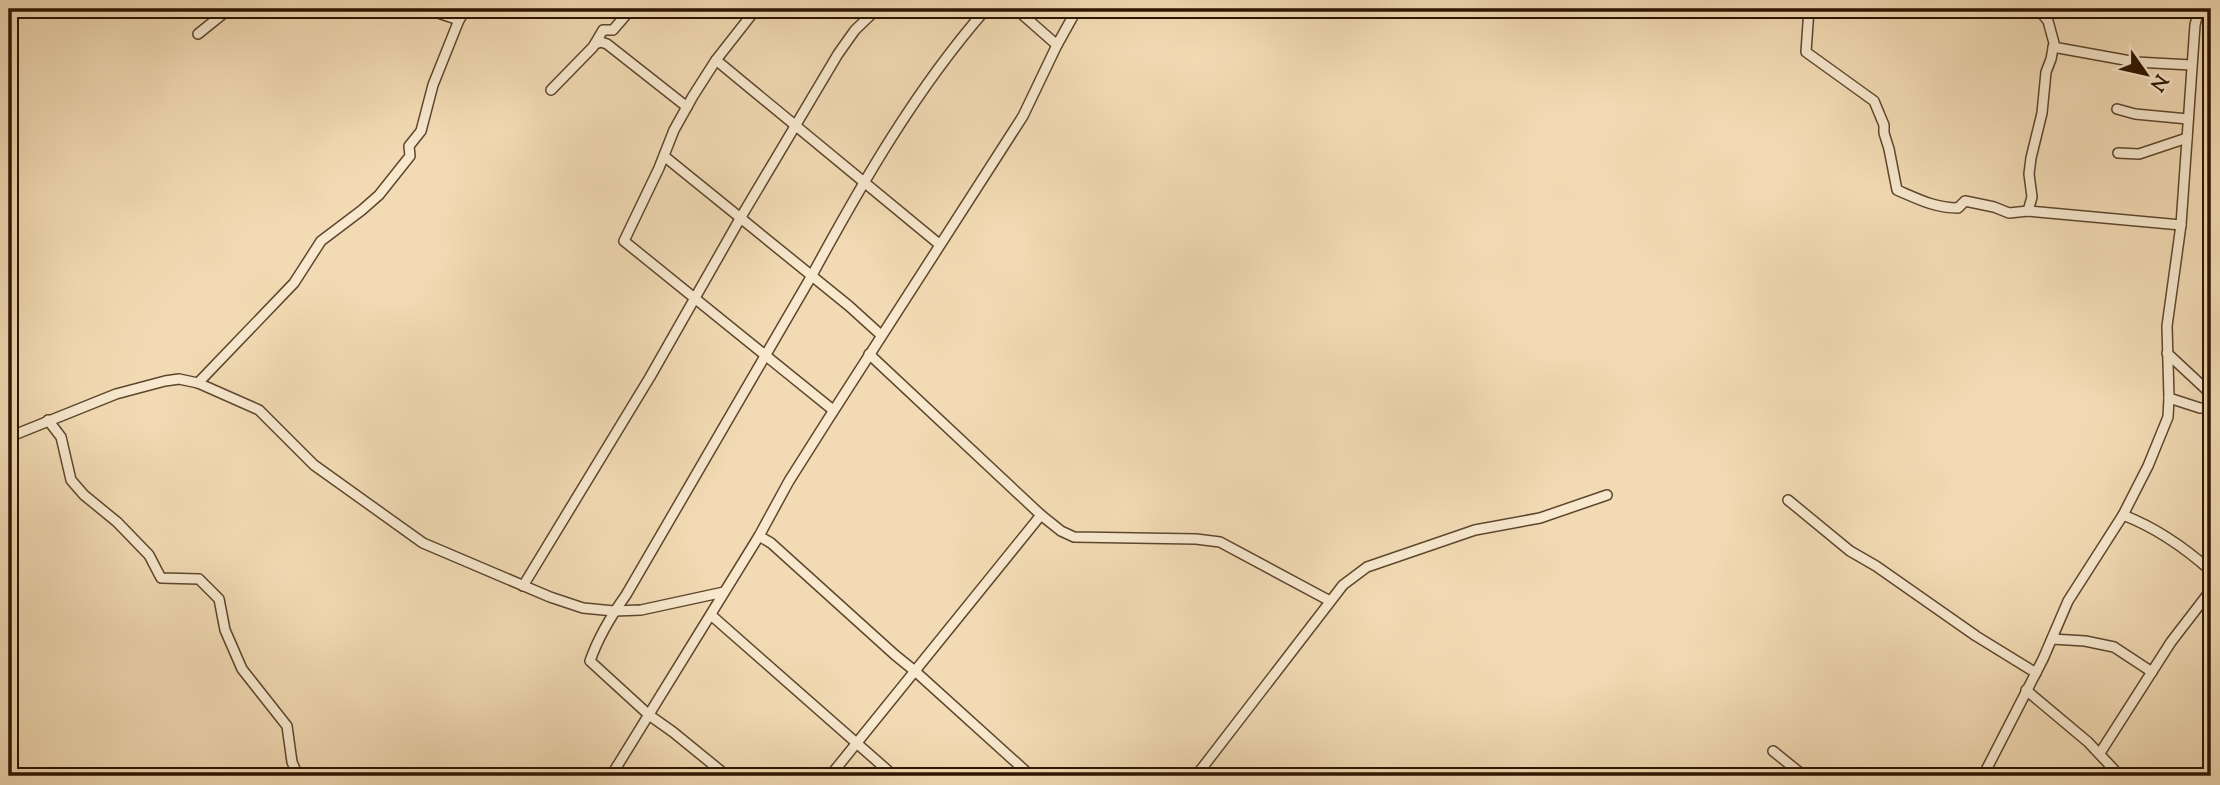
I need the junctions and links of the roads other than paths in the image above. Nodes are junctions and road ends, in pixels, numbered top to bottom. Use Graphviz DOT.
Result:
graph roads {
  1 [pos="229,9"];
  2 [pos="426,9"];
  3 [pos="466,9"];
  4 [pos="631,9"];
  5 [pos="877,9"];
  6 [pos="986,9"];
  7 [pos="1016,9"];
  8 [pos="1077,9"];
  9 [pos="1809,9"];
  10 [pos="2039,9"];
  11 [pos="2199,9"];
  12 [pos="752,10"];
  13 [pos="459,20"];
  14 [pos="198,34"];
  15 [pos="595,44"];
  16 [pos="1056,45"];
  17 [pos="2053,47"];
  18 [pos="716,60"];
  19 [pos="2191,65"];
  20 [pos="551,90"];
  21 [pos="687,107"];
  22 [pos="2116,109"];
  23 [pos="2188,119"];
  24 [pos="795,125"];
  25 [pos="2187,138"];
  26 [pos="2118,153"];
  27 [pos="664,156"];
  28 [pos="865,183"];
  29 [pos="2028,211"];
  30 [pos="741,217"];
  31 [pos="2181,225"];
  32 [pos="939,244"];
  33 [pos="811,277"];
  34 [pos="694,298"];
  35 [pos="881,335"];
  36 [pos="2167,353"];
  37 [pos="869,354"];
  38 [pos="765,357"];
  39 [pos="198,383"];
  40 [pos="2211,394"];
  41 [pos="2169,398"];
  42 [pos="2211,408"];
  43 [pos="834,410"];
  44 [pos="48,420"];
  45 [pos="9,437"];
  46 [pos="1607,495"];
  47 [pos="1788,500"];
  48 [pos="2123,515"];
  49 [pos="1041,516"];
  50 [pos="760,536"];
  51 [pos="2211,571"];
  52 [pos="523,586"];
  53 [pos="2211,590"];
  54 [pos="724,592"];
  55 [pos="1330,601"];
  56 [pos="614,611"];
  57 [pos="711,615"];
  58 [pos="2052,639"];
  59 [pos="916,672"];
  60 [pos="2152,672"];
  61 [pos="2036,673"];
  62 [pos="2026,690"];
  63 [pos="649,715"];
  64 [pos="856,742"];
  65 [pos="1773,751"];
  66 [pos="2100,753"];
  67 [pos="298,776"];
  68 [pos="611,776"];
  69 [pos="727,776"];
  70 [pos="830,776"];
  71 [pos="894,776"];
  72 [pos="1031,776"];
  73 [pos="1196,776"];
  74 [pos="1804,776"];
  75 [pos="1983,776"];
  76 [pos="2120,776"];
  1 -- 14 [label="street"];
  2 -- 13 [label="street"];
  3 -- 13 [label="street"];
  4 -- 15 [label="street"];
  5 -- 24 [label="street"];
  6 -- 28 [label="street"];
  7 -- 16 [label="street"];
  8 -- 16 [label="street"];
  9 -- 29 [label="street"];
  10 -- 17 [label="street"];
  11 -- 19 [label="street"];
  12 -- 18 [label="street"];
  13 -- 39 [label="street"];
  15 -- 20 [label="street"];
  15 -- 21 [label="street"];
  16 -- 32 [label="street"];
  17 -- 19 [label="street"];
  17 -- 29 [label="street"];
  18 -- 21 [label="street"];
  18 -- 24 [label="street"];
  19 -- 23 [label="street"];
  21 -- 27 [label="street"];
  22 -- 23 [label="street"];
  23 -- 25 [label="street"];
  24 -- 28 [label="street"];
  24 -- 30 [label="street"];
  25 -- 26 [label="street"];
  25 -- 31 [label="street"];
  27 -- 30 [label="street"];
  27 -- 34 [label="street"];
  28 -- 32 [label="street"];
  28 -- 33 [label="street"];
  29 -- 31 [label="street"];
  30 -- 33 [label="street"];
  30 -- 34 [label="street"];
  31 -- 36 [label="street"];
  32 -- 35 [label="street"];
  33 -- 35 [label="street"];
  33 -- 38 [label="street"];
  34 -- 38 [label="street"];
  34 -- 52 [label="street"];
  35 -- 37 [label="street"];
  36 -- 40 [label="street"];
  36 -- 41 [label="street"];
  37 -- 43 [label="street"];
  37 -- 49 [label="street"];
  38 -- 43 [label="street"];
  38 -- 56 [label="street"];
  39 -- 44 [label="street"];
  39 -- 52 [label="street"];
  41 -- 42 [label="street"];
  41 -- 48 [label="street"];
  43 -- 50 [label="street"];
  44 -- 45 [label="street"];
  44 -- 67 [label="street"];
  46 -- 55 [label="street"];
  47 -- 61 [label="street"];
  48 -- 51 [label="street"];
  48 -- 58 [label="street"];
  49 -- 55 [label="street"];
  49 -- 59 [label="street"];
  50 -- 54 [label="street"];
  50 -- 59 [label="street"];
  52 -- 56 [label="street"];
  53 -- 60 [label="street"];
  54 -- 56 [label="street"];
  54 -- 57 [label="street"];
  55 -- 73 [label="street"];
  56 -- 63 [label="street"];
  57 -- 63 [label="street"];
  57 -- 64 [label="street"];
  58 -- 60 [label="street"];
  58 -- 61 [label="street"];
  59 -- 64 [label="street"];
  59 -- 72 [label="street"];
  60 -- 66 [label="street"];
  61 -- 62 [label="street"];
  62 -- 66 [label="street"];
  62 -- 75 [label="street"];
  63 -- 68 [label="street"];
  63 -- 69 [label="street"];
  64 -- 70 [label="street"];
  64 -- 71 [label="street"];
  65 -- 74 [label="street"];
  66 -- 76 [label="street"];
}
